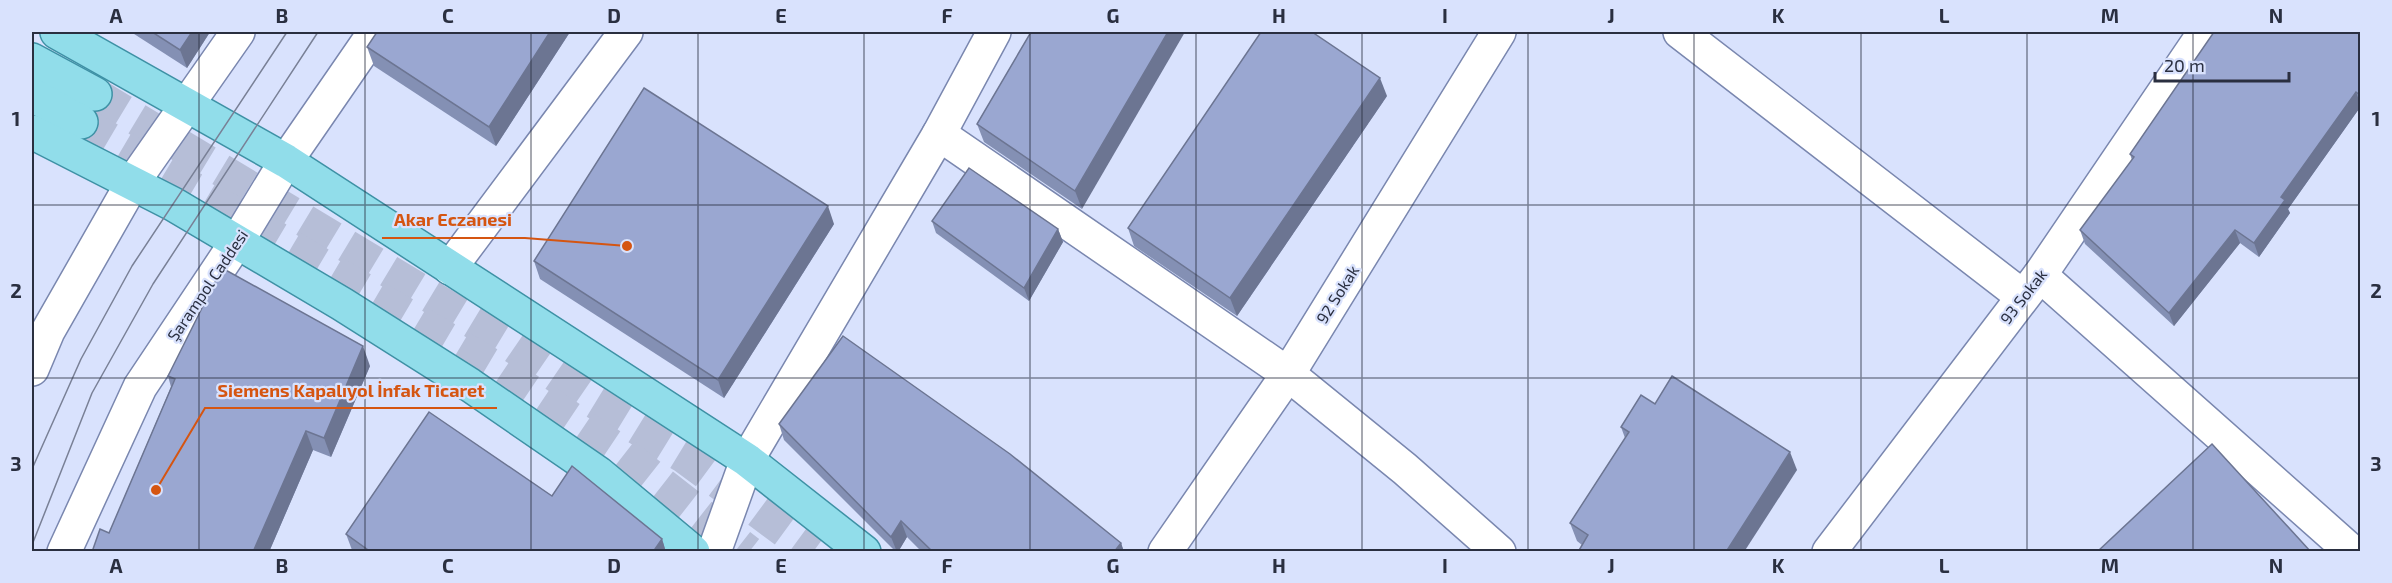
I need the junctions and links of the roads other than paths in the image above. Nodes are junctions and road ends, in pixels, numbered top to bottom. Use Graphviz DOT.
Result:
graph roads {
  1 [pos="57,32"];
  2 [pos="238,32"];
  3 [pos="375,32"];
  4 [pos="626,32"];
  5 [pos="994,32"];
  6 [pos="1499,32"];
  7 [pos="1680,32"];
  8 [pos="2205,32"];
  9 [pos="32,60"];
  10 [pos="32,95"];
  11 [pos="185,106"];
  12 [pos="32,132"];
  13 [pos="939,134"];
  14 [pos="286,161"];
  15 [pos="133,182"];
  16 [pos="238,240"];
  17 [pos="450,268"];
  18 [pos="2031,286"];
  19 [pos="32,369"];
  20 [pos="1288,374"];
  21 [pos="747,460"];
  22 [pos="64,552"];
  23 [pos="693,552"];
  24 [pos="714,552"];
  25 [pos="864,552"];
  26 [pos="1166,552"];
  27 [pos="1499,552"];
  28 [pos="1829,552"];
  29 [pos="2352,552"];
  1 -- 11 [label="main road"];
  2 -- 11 [label="street"];
  3 -- 14 [label="street, Şarampol Caddesi"];
  4 -- 17 [label="street"];
  5 -- 13 [label="street"];
  6 -- 20 [label="street, 92 Sokak"];
  7 -- 18 [label="street"];
  8 -- 18 [label="street, 93 Sokak"];
  9 -- 10 [label="main road"];
  11 -- 14 [label="main road"];
  11 -- 15 [label="street"];
  12 -- 15 [label="main road"];
  13 -- 20 [label="street"];
  13 -- 21 [label="street"];
  14 -- 16 [label="street, Şarampol Caddesi"];
  14 -- 17 [label="main road"];
  15 -- 16 [label="main road"];
  15 -- 19 [label="street"];
  16 -- 22 [label="street, Şarampol Caddesi"];
  16 -- 23 [label="main road"];
  17 -- 21 [label="main road"];
  18 -- 28 [label="street, 93 Sokak"];
  18 -- 29 [label="street"];
  20 -- 26 [label="street, 92 Sokak"];
  20 -- 27 [label="street"];
  21 -- 24 [label="street"];
  21 -- 25 [label="main road"];
}
